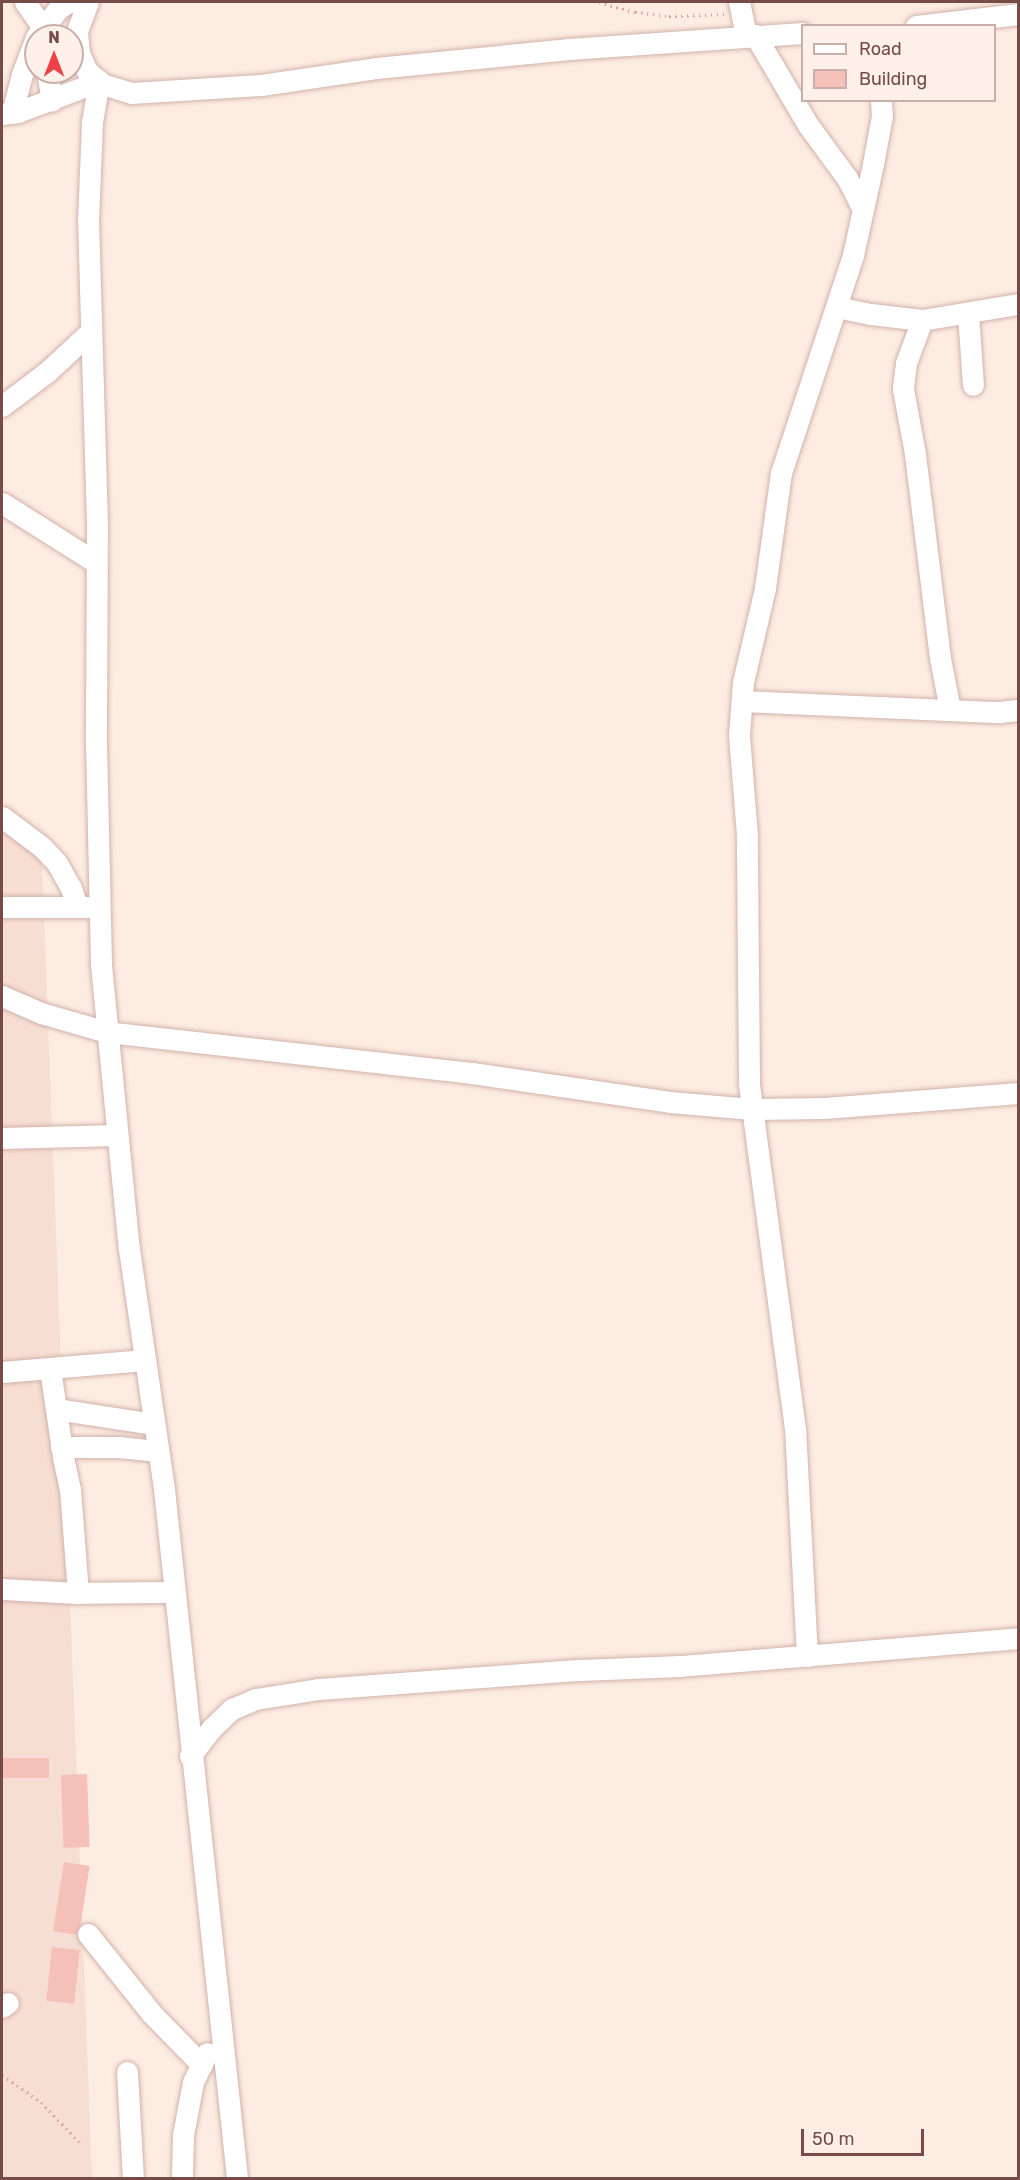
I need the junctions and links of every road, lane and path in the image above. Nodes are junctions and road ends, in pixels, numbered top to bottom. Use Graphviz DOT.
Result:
graph roads {
  1 [pos="25,2"];
  2 [pos="69,2"];
  3 [pos="88,2"];
  4 [pos="599,2"];
  5 [pos="1018,14"];
  6 [pos="745,23"];
  7 [pos="35,24"];
  8 [pos="47,24"];
  9 [pos="933,24"];
  10 [pos="801,33"];
  11 [pos="24,69"];
  12 [pos="99,81"];
  13 [pos="49,84"];
  14 [pos="52,101"];
  15 [pos="881,102"];
  16 [pos="7,113"];
  17 [pos="863,209"];
  18 [pos="1018,304"];
  19 [pos="837,307"];
  20 [pos="968,314"];
  21 [pos="922,320"];
  22 [pos="90,332"];
  23 [pos="973,384"];
  24 [pos="2,406"];
  25 [pos="2,503"];
  26 [pos="97,563"];
  27 [pos="742,701"];
  28 [pos="951,710"];
  29 [pos="1018,710"];
  30 [pos="2,818"];
  31 [pos="2,907"];
  32 [pos="77,907"];
  33 [pos="101,907"];
  34 [pos="2,996"];
  35 [pos="107,1032"];
  36 [pos="1018,1093"];
  37 [pos="752,1109"];
  38 [pos="117,1135"];
  39 [pos="2,1138"];
  40 [pos="144,1360"];
  41 [pos="50,1369"];
  42 [pos="2,1372"];
  43 [pos="56,1408"];
  44 [pos="153,1424"];
  45 [pos="61,1447"];
  46 [pos="158,1451"];
  47 [pos="2,1589"];
  48 [pos="175,1592"];
  49 [pos="78,1593"];
  50 [pos="1018,1638"];
  51 [pos="807,1656"];
  52 [pos="190,1756"];
  53 [pos="88,1934"];
  54 [pos="220,2026"];
  55 [pos="202,2065"];
  56 [pos="127,2072"];
  57 [pos="2,2075"];
  58 [pos="80,2143"];
  59 [pos="133,2178"];
  60 [pos="182,2178"];
  61 [pos="237,2178"];
  1 -- 7 [label="street"];
  2 -- 8 [label="street"];
  3 -- 12 [label="street"];
  4 -- 6 [label="path"];
  5 -- 9 [label="street"];
  6 -- 10 [label="street"];
  6 -- 12 [label="street"];
  6 -- 17 [label="street"];
  11 -- 16 [label="street"];
  12 -- 14 [label="street"];
  12 -- 22 [label="street"];
  13 -- 14 [label="street"];
  14 -- 16 [label="street"];
  15 -- 17 [label="street"];
  17 -- 19 [label="street"];
  18 -- 20 [label="street"];
  19 -- 21 [label="street"];
  19 -- 27 [label="street"];
  20 -- 21 [label="street"];
  20 -- 23 [label="street"];
  21 -- 28 [label="street"];
  22 -- 24 [label="street"];
  22 -- 26 [label="street"];
  25 -- 26 [label="street"];
  26 -- 33 [label="street"];
  27 -- 28 [label="street"];
  27 -- 37 [label="street"];
  28 -- 29 [label="street"];
  30 -- 32 [label="street"];
  31 -- 32 [label="street"];
  32 -- 33 [label="street"];
  33 -- 35 [label="street"];
  34 -- 35 [label="street"];
  35 -- 37 [label="street"];
  35 -- 38 [label="street"];
  36 -- 37 [label="street"];
  37 -- 51 [label="street"];
  38 -- 39 [label="street"];
  38 -- 40 [label="street"];
  40 -- 41 [label="street"];
  40 -- 44 [label="street"];
  41 -- 42 [label="street"];
  41 -- 43 [label="street"];
  43 -- 44 [label="street"];
  43 -- 45 [label="street"];
  44 -- 46 [label="street"];
  45 -- 46 [label="street"];
  45 -- 49 [label="street"];
  46 -- 48 [label="street"];
  47 -- 49 [label="street"];
  48 -- 49 [label="street"];
  48 -- 52 [label="street"];
  50 -- 51 [label="street"];
  51 -- 52 [label="street"];
  52 -- 54 [label="street"];
  53 -- 55 [label="street"];
  54 -- 55 [label="street"];
  54 -- 61 [label="street"];
  55 -- 60 [label="street"];
  56 -- 59 [label="street"];
  57 -- 58 [label="path"];
}
